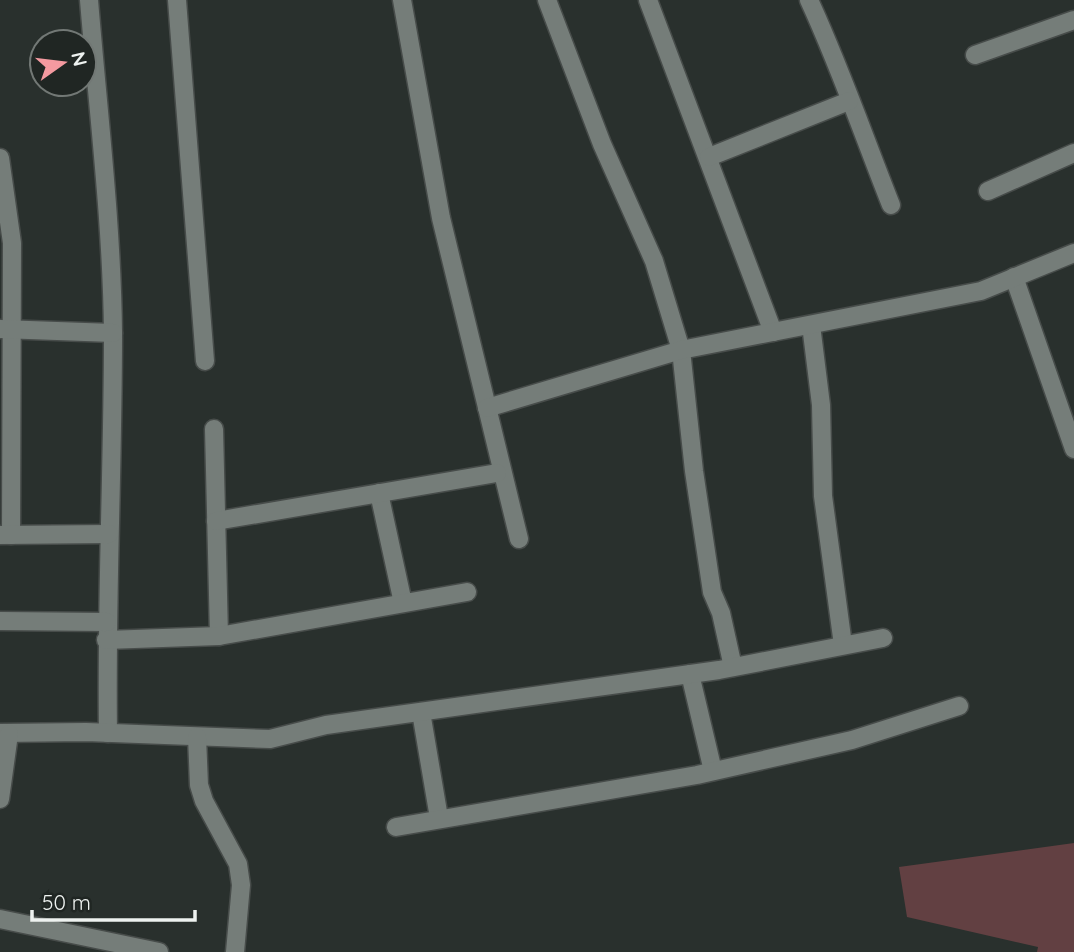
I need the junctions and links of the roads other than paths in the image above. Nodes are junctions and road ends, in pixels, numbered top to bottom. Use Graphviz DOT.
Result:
graph roads {
  1 [pos="89,0"];
  2 [pos="177,0"];
  3 [pos="402,0"];
  4 [pos="547,0"];
  5 [pos="648,0"];
  6 [pos="809,0"];
  7 [pos="1074,20"];
  8 [pos="975,55"];
  9 [pos="849,101"];
  10 [pos="1074,153"];
  11 [pos="709,157"];
  12 [pos="0,158"];
  13 [pos="988,191"];
  14 [pos="891,205"];
  15 [pos="1074,253"];
  16 [pos="1014,277"];
  17 [pos="811,325"];
  18 [pos="5,329"];
  19 [pos="773,332"];
  20 [pos="113,333"];
  21 [pos="681,350"];
  22 [pos="205,361"];
  23 [pos="487,408"];
  24 [pos="214,429"];
  25 [pos="1074,449"];
  26 [pos="497,473"];
  27 [pos="379,493"];
  28 [pos="216,521"];
  29 [pos="109,534"];
  30 [pos="6,535"];
  31 [pos="519,539"];
  32 [pos="467,592"];
  33 [pos="403,603"];
  34 [pos="0,621"];
  35 [pos="106,631"];
  36 [pos="219,636"];
  37 [pos="883,638"];
  38 [pos="844,645"];
  39 [pos="733,667"];
  40 [pos="690,674"];
  41 [pos="959,706"];
  42 [pos="421,712"];
  43 [pos="108,733"];
  44 [pos="4,734"];
  45 [pos="197,737"];
  46 [pos="713,771"];
  47 [pos="0,799"];
  48 [pos="439,818"];
  49 [pos="396,827"];
  50 [pos="0,919"];
  51 [pos="159,952"];
  52 [pos="235,952"];
  1 -- 20 [label="street"];
  2 -- 22 [label="street"];
  3 -- 23 [label="street"];
  4 -- 21 [label="street"];
  5 -- 11 [label="street"];
  6 -- 9 [label="street"];
  7 -- 8 [label="street"];
  9 -- 11 [label="street"];
  9 -- 14 [label="street"];
  10 -- 13 [label="street"];
  11 -- 19 [label="street"];
  12 -- 18 [label="street"];
  15 -- 16 [label="street"];
  16 -- 17 [label="street"];
  16 -- 25 [label="street"];
  17 -- 19 [label="street"];
  17 -- 38 [label="street"];
  18 -- 20 [label="street"];
  18 -- 30 [label="street"];
  19 -- 21 [label="street"];
  20 -- 29 [label="street"];
  21 -- 23 [label="street"];
  21 -- 39 [label="street"];
  23 -- 31 [label="street"];
  24 -- 28 [label="street"];
  26 -- 27 [label="street"];
  27 -- 28 [label="street"];
  27 -- 33 [label="street"];
  28 -- 36 [label="street"];
  29 -- 30 [label="street"];
  29 -- 35 [label="street"];
  32 -- 33 [label="street"];
  33 -- 36 [label="street"];
  34 -- 35 [label="street"];
  35 -- 36 [label="street"];
  35 -- 43 [label="street"];
  37 -- 38 [label="street"];
  38 -- 39 [label="street"];
  39 -- 40 [label="street"];
  40 -- 42 [label="street"];
  40 -- 46 [label="street"];
  41 -- 46 [label="street"];
  42 -- 45 [label="street"];
  42 -- 48 [label="street"];
  43 -- 44 [label="street"];
  43 -- 45 [label="street"];
  44 -- 47 [label="street"];
  45 -- 52 [label="street"];
  46 -- 48 [label="street"];
  48 -- 49 [label="street"];
  50 -- 51 [label="street"];
}
